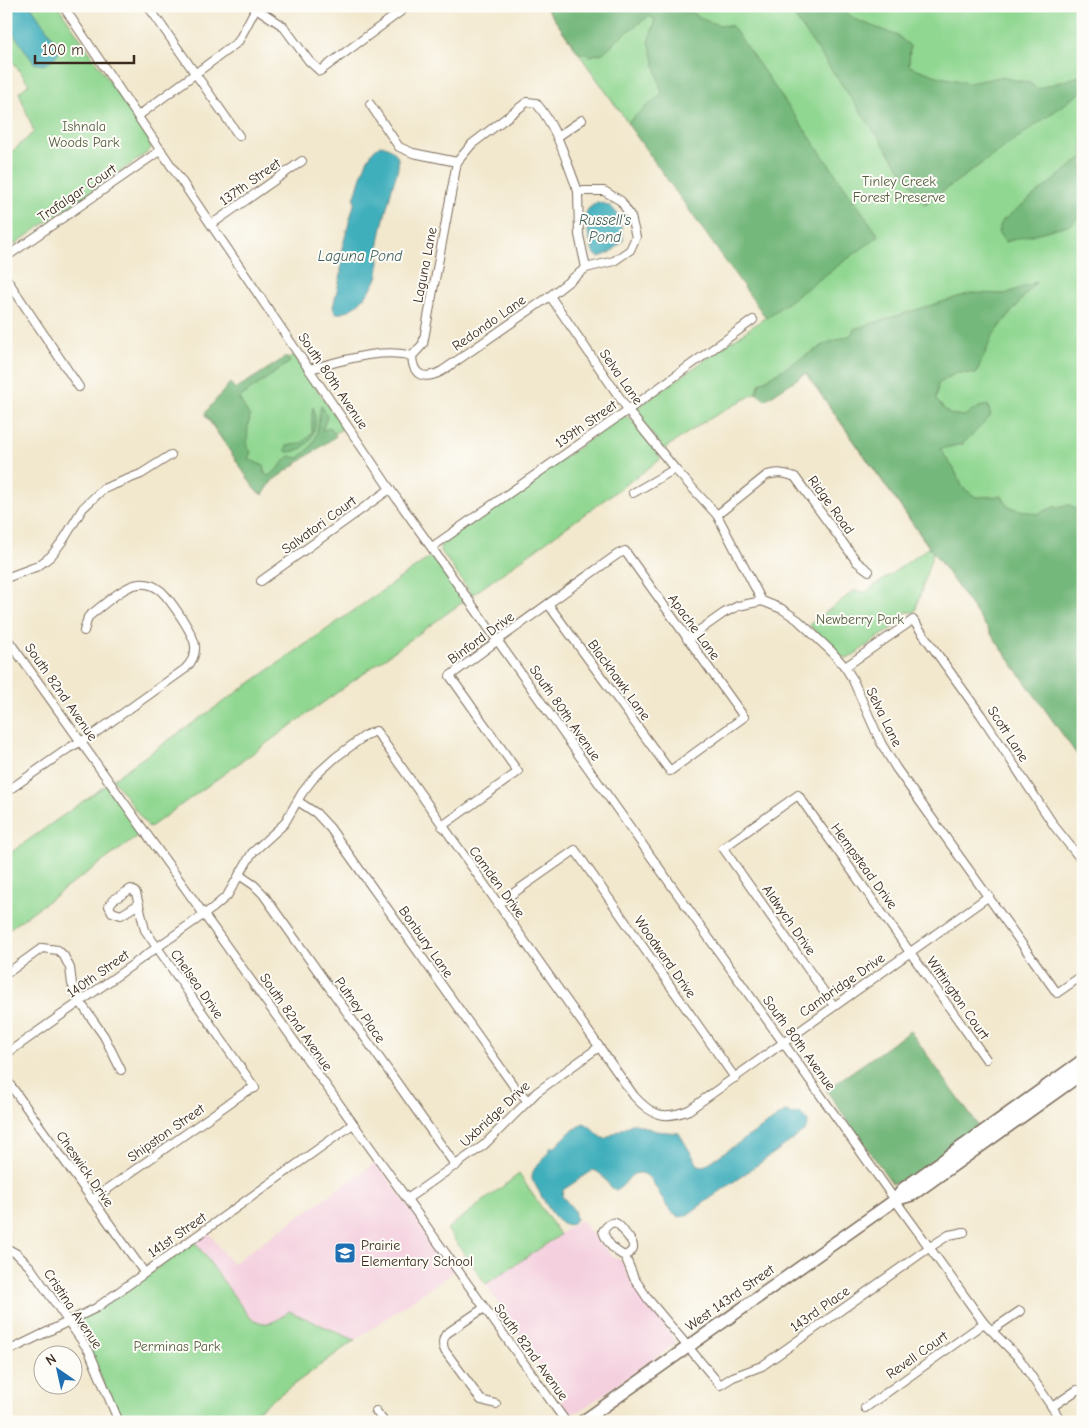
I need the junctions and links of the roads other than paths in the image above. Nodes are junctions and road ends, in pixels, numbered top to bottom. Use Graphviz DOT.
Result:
graph roads {
  1 [pos="63,6"];
  2 [pos="148,6"];
  3 [pos="408,6"];
  4 [pos="257,7"];
  5 [pos="196,74"];
  6 [pos="370,104"];
  7 [pos="138,116"];
  8 [pos="582,120"];
  9 [pos="239,136"];
  10 [pos="557,137"];
  11 [pos="162,150"];
  12 [pos="302,161"];
  13 [pos="458,162"];
  14 [pos="578,191"];
  15 [pos="212,224"];
  16 [pos="6,257"];
  17 [pos="586,268"];
  18 [pos="6,278"];
  19 [pos="550,296"];
  20 [pos="753,320"];
  21 [pos="412,356"];
  22 [pos="310,369"];
  23 [pos="78,388"];
  24 [pos="628,410"];
  25 [pos="172,455"];
  26 [pos="675,469"];
  27 [pos="390,489"];
  28 [pos="633,493"];
  29 [pos="717,515"];
  30 [pos="432,547"];
  31 [pos="626,552"];
  32 [pos="868,571"];
  33 [pos="6,578"];
  34 [pos="261,581"];
  35 [pos="762,600"];
  36 [pos="548,604"];
  37 [pos="84,631"];
  38 [pos="6,636"];
  39 [pos="687,639"];
  40 [pos="498,640"];
  41 [pos="845,667"];
  42 [pos="744,717"];
  43 [pos="80,741"];
  44 [pos="6,792"];
  45 [pos="798,795"];
  46 [pos="299,802"];
  47 [pos="442,826"];
  48 [pos="1083,862"];
  49 [pos="239,875"];
  50 [pos="989,896"];
  51 [pos="139,904"];
  52 [pos="498,904"];
  53 [pos="204,915"];
  54 [pos="156,948"];
  55 [pos="910,952"];
  56 [pos="6,974"];
  57 [pos="1083,975"];
  58 [pos="80,1002"];
  59 [pos="834,1006"];
  60 [pos="784,1042"];
  61 [pos="599,1047"];
  62 [pos="6,1054"];
  63 [pos="986,1059"];
  64 [pos="1083,1060"];
  65 [pos="121,1070"];
  66 [pos="1083,1074"];
  67 [pos="735,1078"];
  68 [pos="6,1079"];
  69 [pos="255,1088"];
  70 [pos="528,1101"];
  71 [pos="354,1124"];
  72 [pos="456,1166"];
  73 [pos="92,1200"];
  74 [pos="407,1200"];
  75 [pos="895,1200"];
  76 [pos="964,1232"];
  77 [pos="930,1247"];
  78 [pos="6,1248"];
  79 [pos="625,1256"];
  80 [pos="144,1272"];
  81 [pos="484,1308"];
  82 [pos="1020,1311"];
  83 [pos="68,1321"];
  84 [pos="984,1323"];
  85 [pos="992,1330"];
  86 [pos="688,1346"];
  87 [pos="6,1352"];
  88 [pos="1077,1390"];
  89 [pos="496,1404"];
  90 [pos="1052,1407"];
  91 [pos="865,1408"];
  92 [pos="376,1411"];
  93 [pos="119,1422"];
  94 [pos="384,1422"];
  95 [pos="566,1422"];
  96 [pos="582,1422"];
  97 [pos="1062,1422"];
  1 -- 7 [label="street, South 80th Avenue"];
  2 -- 5 [label="street"];
  3 -- 4 [label="street"];
  4 -- 5 [label="street"];
  5 -- 7 [label="street"];
  5 -- 9 [label="street"];
  6 -- 13 [label="street"];
  7 -- 11 [label="street, South 80th Avenue"];
  8 -- 10 [label="street"];
  10 -- 13 [label="street, Laguna Lane"];
  10 -- 14 [label="street"];
  11 -- 15 [label="street, South 80th Avenue"];
  11 -- 16 [label="street, Trafalgar Court"];
  12 -- 15 [label="street, 137th Street"];
  13 -- 21 [label="street, Laguna Lane"];
  14 -- 17 [label="street"];
  14 -- 17 [label="street, Redondo Lane"];
  15 -- 22 [label="street, South 80th Avenue"];
  17 -- 19 [label="street, Redondo Lane"];
  18 -- 23 [label="street"];
  19 -- 21 [label="street, Redondo Lane"];
  19 -- 24 [label="street, Selva Lane"];
  20 -- 24 [label="street, 139th Street"];
  21 -- 22 [label="street"];
  22 -- 27 [label="street, South 80th Avenue"];
  24 -- 26 [label="street, Selva Lane"];
  24 -- 30 [label="street, 139th Street"];
  25 -- 33 [label="street"];
  26 -- 28 [label="street"];
  26 -- 29 [label="street, Selva Lane"];
  27 -- 30 [label="street, South 80th Avenue"];
  27 -- 34 [label="street, Salvatori Court"];
  29 -- 32 [label="street, Ridge Road"];
  29 -- 35 [label="street, Selva Lane"];
  30 -- 40 [label="street, South 80th Avenue"];
  31 -- 36 [label="street, Binford Drive"];
  31 -- 39 [label="street, Apache Lane"];
  35 -- 39 [label="street"];
  35 -- 41 [label="street, Selva Lane"];
  36 -- 40 [label="street, Binford Drive"];
  36 -- 42 [label="street, Blackhawk Lane"];
  37 -- 43 [label="street"];
  38 -- 43 [label="street, South 82nd Avenue"];
  39 -- 42 [label="street, Apache Lane"];
  40 -- 47 [label="street, Binford Drive"];
  40 -- 60 [label="street, South 80th Avenue"];
  41 -- 48 [label="street, Scott Lane"];
  41 -- 50 [label="street, Selva Lane"];
  43 -- 44 [label="street"];
  43 -- 53 [label="street, South 82nd Avenue"];
  45 -- 55 [label="street, Hempstead Drive"];
  45 -- 59 [label="street, Aldwych Drive"];
  46 -- 47 [label="street, Camden Drive"];
  46 -- 49 [label="street"];
  46 -- 70 [label="street, Bonbury Lane"];
  47 -- 52 [label="street, Camden Drive"];
  49 -- 53 [label="street"];
  49 -- 72 [label="street, Putney Place"];
  50 -- 55 [label="street, Cambridge Drive"];
  50 -- 57 [label="street, Selva Lane"];
  51 -- 51 [label="street, Chelsea Drive"];
  51 -- 54 [label="street, Chelsea Drive"];
  52 -- 61 [label="street, Camden Drive"];
  52 -- 67 [label="street, Woodward Drive"];
  53 -- 54 [label="street, 140th Street"];
  53 -- 71 [label="street, South 82nd Avenue"];
  54 -- 58 [label="street, 140th Street"];
  54 -- 69 [label="street, Chelsea Drive"];
  55 -- 59 [label="street, Cambridge Drive"];
  55 -- 63 [label="street, Wittington Court"];
  56 -- 58 [label="street"];
  58 -- 62 [label="street, 140th Street"];
  58 -- 65 [label="street"];
  59 -- 60 [label="street, Cambridge Drive"];
  60 -- 67 [label="street, Cambridge Drive"];
  60 -- 75 [label="street, South 80th Avenue"];
  61 -- 67 [label="street, Cambridge Drive"];
  61 -- 70 [label="street, Uxbridge Drive"];
  64 -- 75 [label="main road, West 143rd Street"];
  66 -- 75 [label="main road, West 143rd Street"];
  68 -- 73 [label="street, Cheswick Drive"];
  69 -- 73 [label="street, Shipston Street"];
  70 -- 72 [label="street, Uxbridge Drive"];
  71 -- 74 [label="street, South 82nd Avenue"];
  71 -- 80 [label="street, 141st Street"];
  72 -- 74 [label="street, Uxbridge Drive"];
  73 -- 80 [label="street, Cheswick Drive"];
  74 -- 81 [label="street, South 82nd Avenue"];
  75 -- 77 [label="street, South 80th Avenue"];
  75 -- 86 [label="main road, West 143rd Street"];
  76 -- 77 [label="street, 143rd Place"];
  77 -- 84 [label="street, South 80th Avenue"];
  77 -- 86 [label="street, 143rd Place"];
  78 -- 83 [label="street, Cristina Avenue"];
  79 -- 79 [label="street"];
  79 -- 86 [label="street"];
  80 -- 83 [label="street, 141st Street"];
  81 -- 89 [label="street"];
  81 -- 95 [label="street, South 82nd Avenue"];
  82 -- 85 [label="street"];
  83 -- 87 [label="street, 141st Street"];
  83 -- 93 [label="street, Cristina Avenue"];
  84 -- 85 [label="street, South 80th Avenue"];
  84 -- 91 [label="street, Revell Court"];
  85 -- 90 [label="street, South 80th Avenue"];
  86 -- 96 [label="main road, West 143rd Street"];
  88 -- 90 [label="street"];
  90 -- 97 [label="street, South 80th Avenue"];
  92 -- 94 [label="street"];
}
